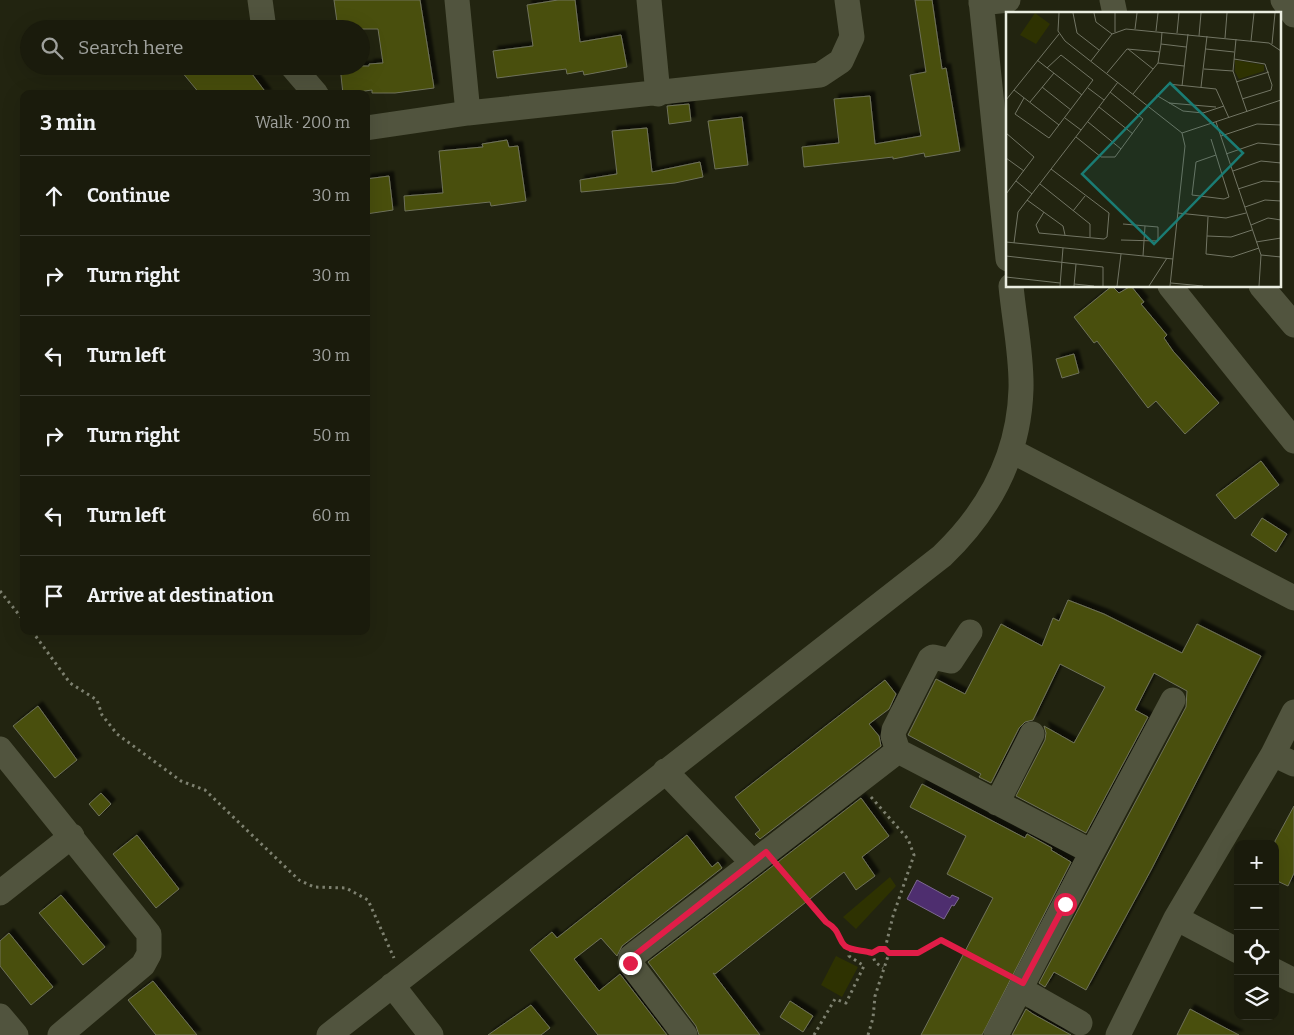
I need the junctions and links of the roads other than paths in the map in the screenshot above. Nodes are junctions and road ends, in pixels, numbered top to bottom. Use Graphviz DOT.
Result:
graph roads {
  1 [pos="260,0"];
  2 [pos="457,0"];
  3 [pos="648,0"];
  4 [pos="848,0"];
  5 [pos="1008,0"];
  6 [pos="1283,0"];
  7 [pos="981,1"];
  8 [pos="1294,15"];
  9 [pos="263,20"];
  10 [pos="300,75"];
  11 [pos="313,90"];
  12 [pos="658,94"];
  13 [pos="468,113"];
  14 [pos="370,127"];
  15 [pos="1006,240"];
  16 [pos="1010,288"];
  17 [pos="1172,288"];
  18 [pos="1263,288"];
  19 [pos="1294,325"];
  20 [pos="1294,441"];
  21 [pos="1012,451"];
  22 [pos="1294,598"];
  23 [pos="970,632"];
  24 [pos="1173,700"];
  25 [pos="1294,712"];
  26 [pos="1032,734"];
  27 [pos="0,749"];
  28 [pos="898,751"];
  29 [pos="1284,759"];
  30 [pos="665,771"];
  31 [pos="997,803"];
  32 [pos="72,836"];
  33 [pos="1092,852"];
  34 [pos="759,858"];
  35 [pos="0,893"];
  36 [pos="1176,918"];
  37 [pos="1234,949"];
  38 [pos="1279,973"];
  39 [pos="397,981"];
  40 [pos="1294,981"];
  41 [pos="1022,986"];
  42 [pos="0,1016"];
  43 [pos="1080,1023"];
  44 [pos="16,1035"];
  45 [pos="60,1035"];
  46 [pos="329,1035"];
  47 [pos="431,1035"];
  48 [pos="685,1035"];
  49 [pos="996,1035"];
  50 [pos="1118,1035"];
  1 -- 9 [label="street"];
  2 -- 13 [label="street"];
  3 -- 12 [label="street"];
  4 -- 12 [label="street"];
  5 -- 7 [label="street"];
  6 -- 8 [label="street"];
  7 -- 15 [label="street"];
  10 -- 11 [label="street"];
  12 -- 13 [label="street"];
  13 -- 14 [label="street"];
  16 -- 21 [label="street"];
  17 -- 20 [label="street"];
  18 -- 19 [label="street"];
  21 -- 22 [label="street"];
  21 -- 30 [label="street"];
  23 -- 28 [label="street"];
  24 -- 33 [label="street"];
  25 -- 29 [label="street"];
  26 -- 31 [label="street"];
  27 -- 32 [label="street"];
  28 -- 31 [label="street"];
  28 -- 34 [label="street"];
  29 -- 36 [label="street"];
  30 -- 34 [label="street"];
  30 -- 39 [label="street"];
  31 -- 33 [label="street"];
  32 -- 35 [label="street"];
  32 -- 45 [label="street"];
  33 -- 41 [label="street"];
  34 -- 48 [label="street"];
  36 -- 37 [label="street"];
  36 -- 50 [label="street"];
  38 -- 40 [label="street"];
  39 -- 46 [label="street"];
  39 -- 47 [label="street"];
  41 -- 43 [label="street"];
  41 -- 49 [label="street"];
  42 -- 44 [label="street"];
}
